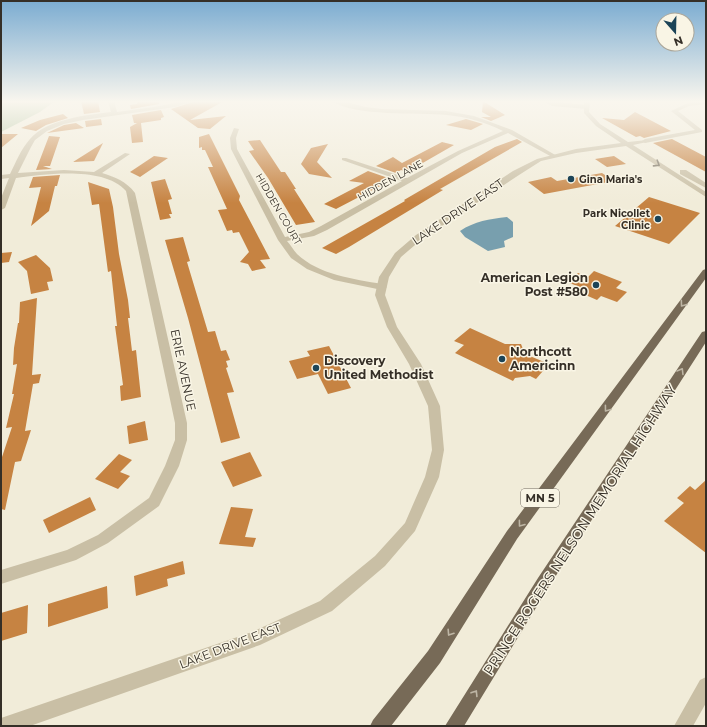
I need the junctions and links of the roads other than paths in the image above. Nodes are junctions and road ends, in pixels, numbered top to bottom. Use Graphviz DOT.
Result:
graph roads {
  1 [pos="38,135"];
  2 [pos="234,135"];
  3 [pos="498,135"];
  4 [pos="514,135"];
  5 [pos="616,135"];
  6 [pos="678,135"];
  7 [pos="629,143"];
  8 [pos="127,154"];
  9 [pos="554,156"];
  10 [pos="344,159"];
  11 [pos="96,174"];
  12 [pos="14,176"];
  13 [pos="1,177"];
  14 [pos="408,181"];
  15 [pos="706,186"];
  16 [pos="706,195"];
  17 [pos="1,208"];
  18 [pos="282,240"];
  19 [pos="706,272"];
  20 [pos="382,288"];
  21 [pos="706,334"];
  22 [pos="1,577"];
  23 [pos="706,686"];
  24 [pos="4,726"];
  25 [pos="379,726"];
  26 [pos="454,726"];
  27 [pos="683,726"];
  1 -- 12 [label="street"];
  2 -- 18 [label="street, HIDDEN COURT"];
  3 -- 14 [label="street, HIDDEN LANE"];
  4 -- 9 [label="street"];
  5 -- 7 [label="street"];
  6 -- 7 [label="street, LAKE DRIVE EAST"];
  7 -- 9 [label="street, LAKE DRIVE EAST"];
  7 -- 15 [label="street"];
  7 -- 16 [label="street, one-way"];
  8 -- 11 [label="street"];
  9 -- 20 [label="street, LAKE DRIVE EAST"];
  10 -- 14 [label="street"];
  11 -- 12 [label="street, ERIE AVENUE"];
  11 -- 22 [label="street, ERIE AVENUE"];
  12 -- 13 [label="street, ERIE AVENUE"];
  12 -- 17 [label="street"];
  14 -- 18 [label="street, HIDDEN LANE"];
  18 -- 20 [label="street, HIDDEN COURT"];
  19 -- 25 [label="main road, MN 5, one-way"];
  20 -- 24 [label="street, LAKE DRIVE EAST"];
  26 -- 21 [label="main road, PRINCE ROGERS NELSON MEMORIAL HIGHWAY, one-way"];
  23 -- 27 [label="street"];
}
